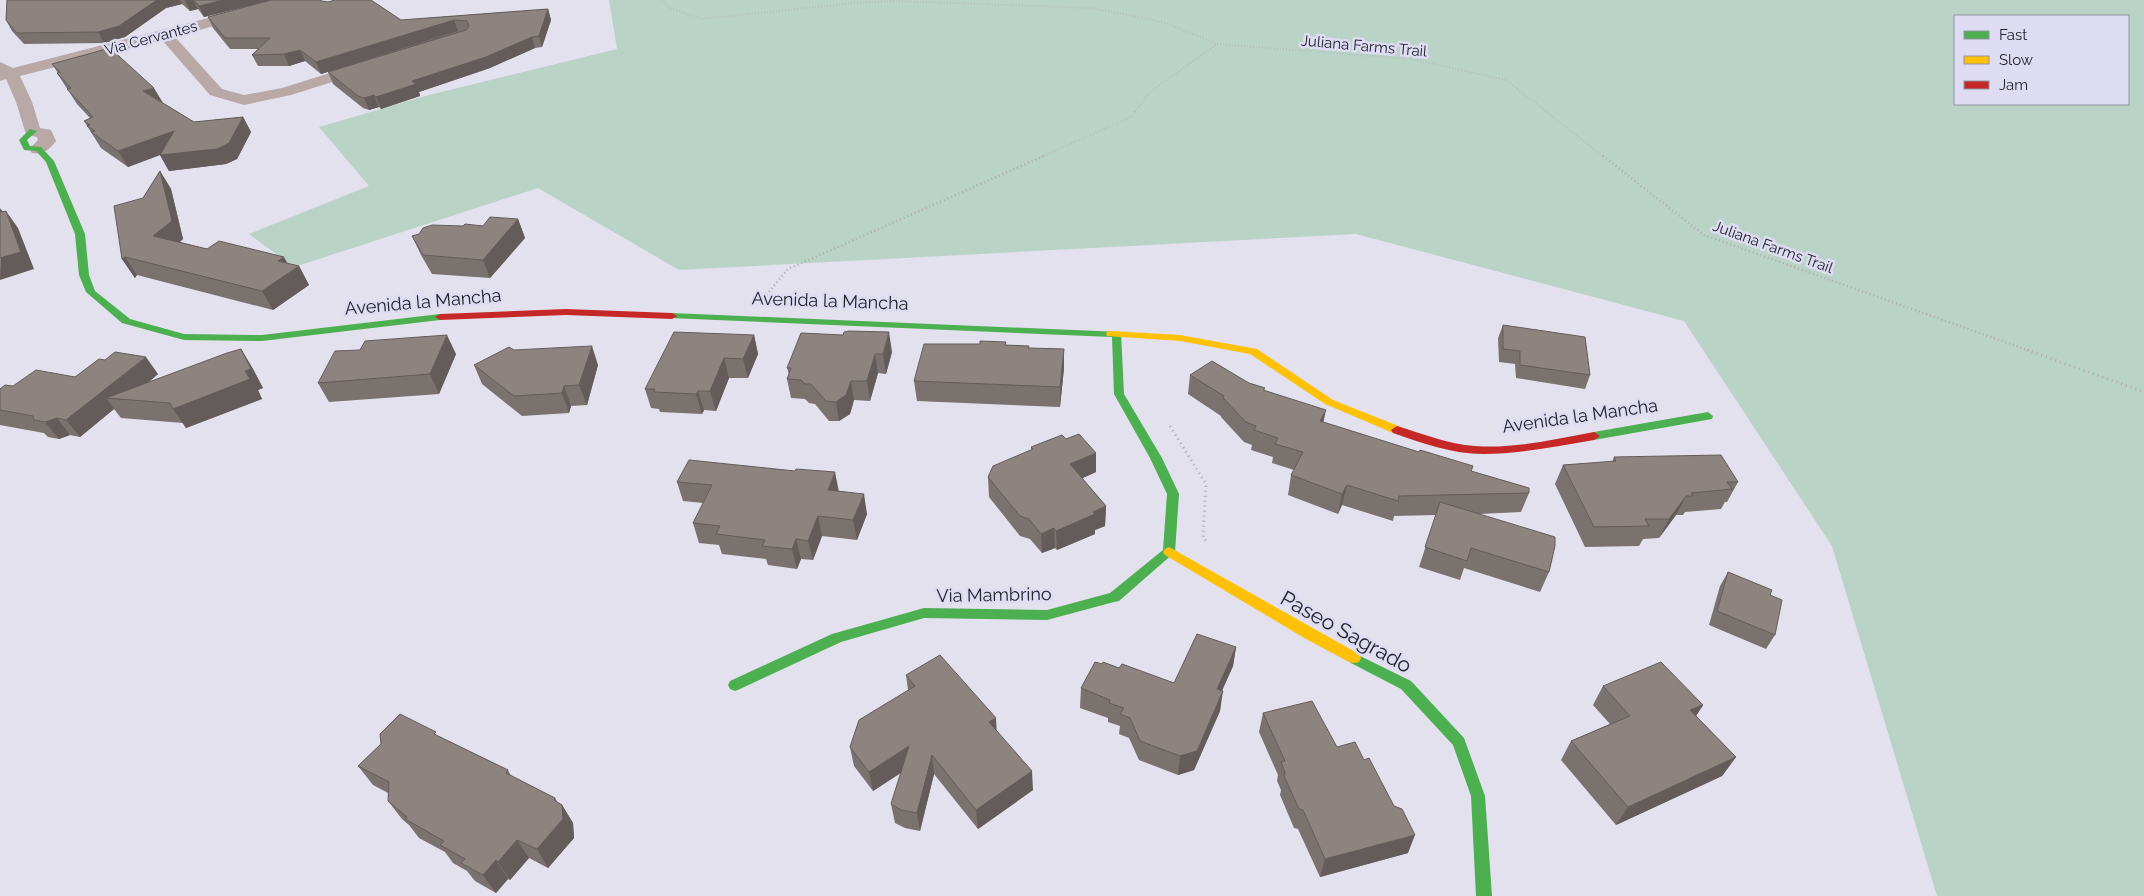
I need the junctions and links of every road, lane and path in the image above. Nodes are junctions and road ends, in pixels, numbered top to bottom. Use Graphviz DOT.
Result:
graph roads {
  1 [pos="302,0"];
  2 [pos="662,0"];
  3 [pos="165,35"];
  4 [pos="380,62"];
  5 [pos="4,72"];
  6 [pos="38,150"];
  7 [pos="1117,334"];
  8 [pos="2144,392"];
  9 [pos="1708,416"];
  10 [pos="1169,552"];
  11 [pos="735,685"];
  12 [pos="1484,896"];
  1 -- 3 [label="street, Via Cervantes"];
  2 -- 8 [label="path, Juliana Farms Trail"];
  3 -- 4 [label="street"];
  3 -- 5 [label="street, Via Cervantes"];
  5 -- 6 [label="street, Avenida la Mancha"];
  6 -- 7 [label="street, Avenida la Mancha"];
  7 -- 9 [label="street, Avenida la Mancha"];
  7 -- 10 [label="street"];
  10 -- 11 [label="street, Via Mambrino"];
  10 -- 12 [label="street, Paseo Sagrado"];
}
